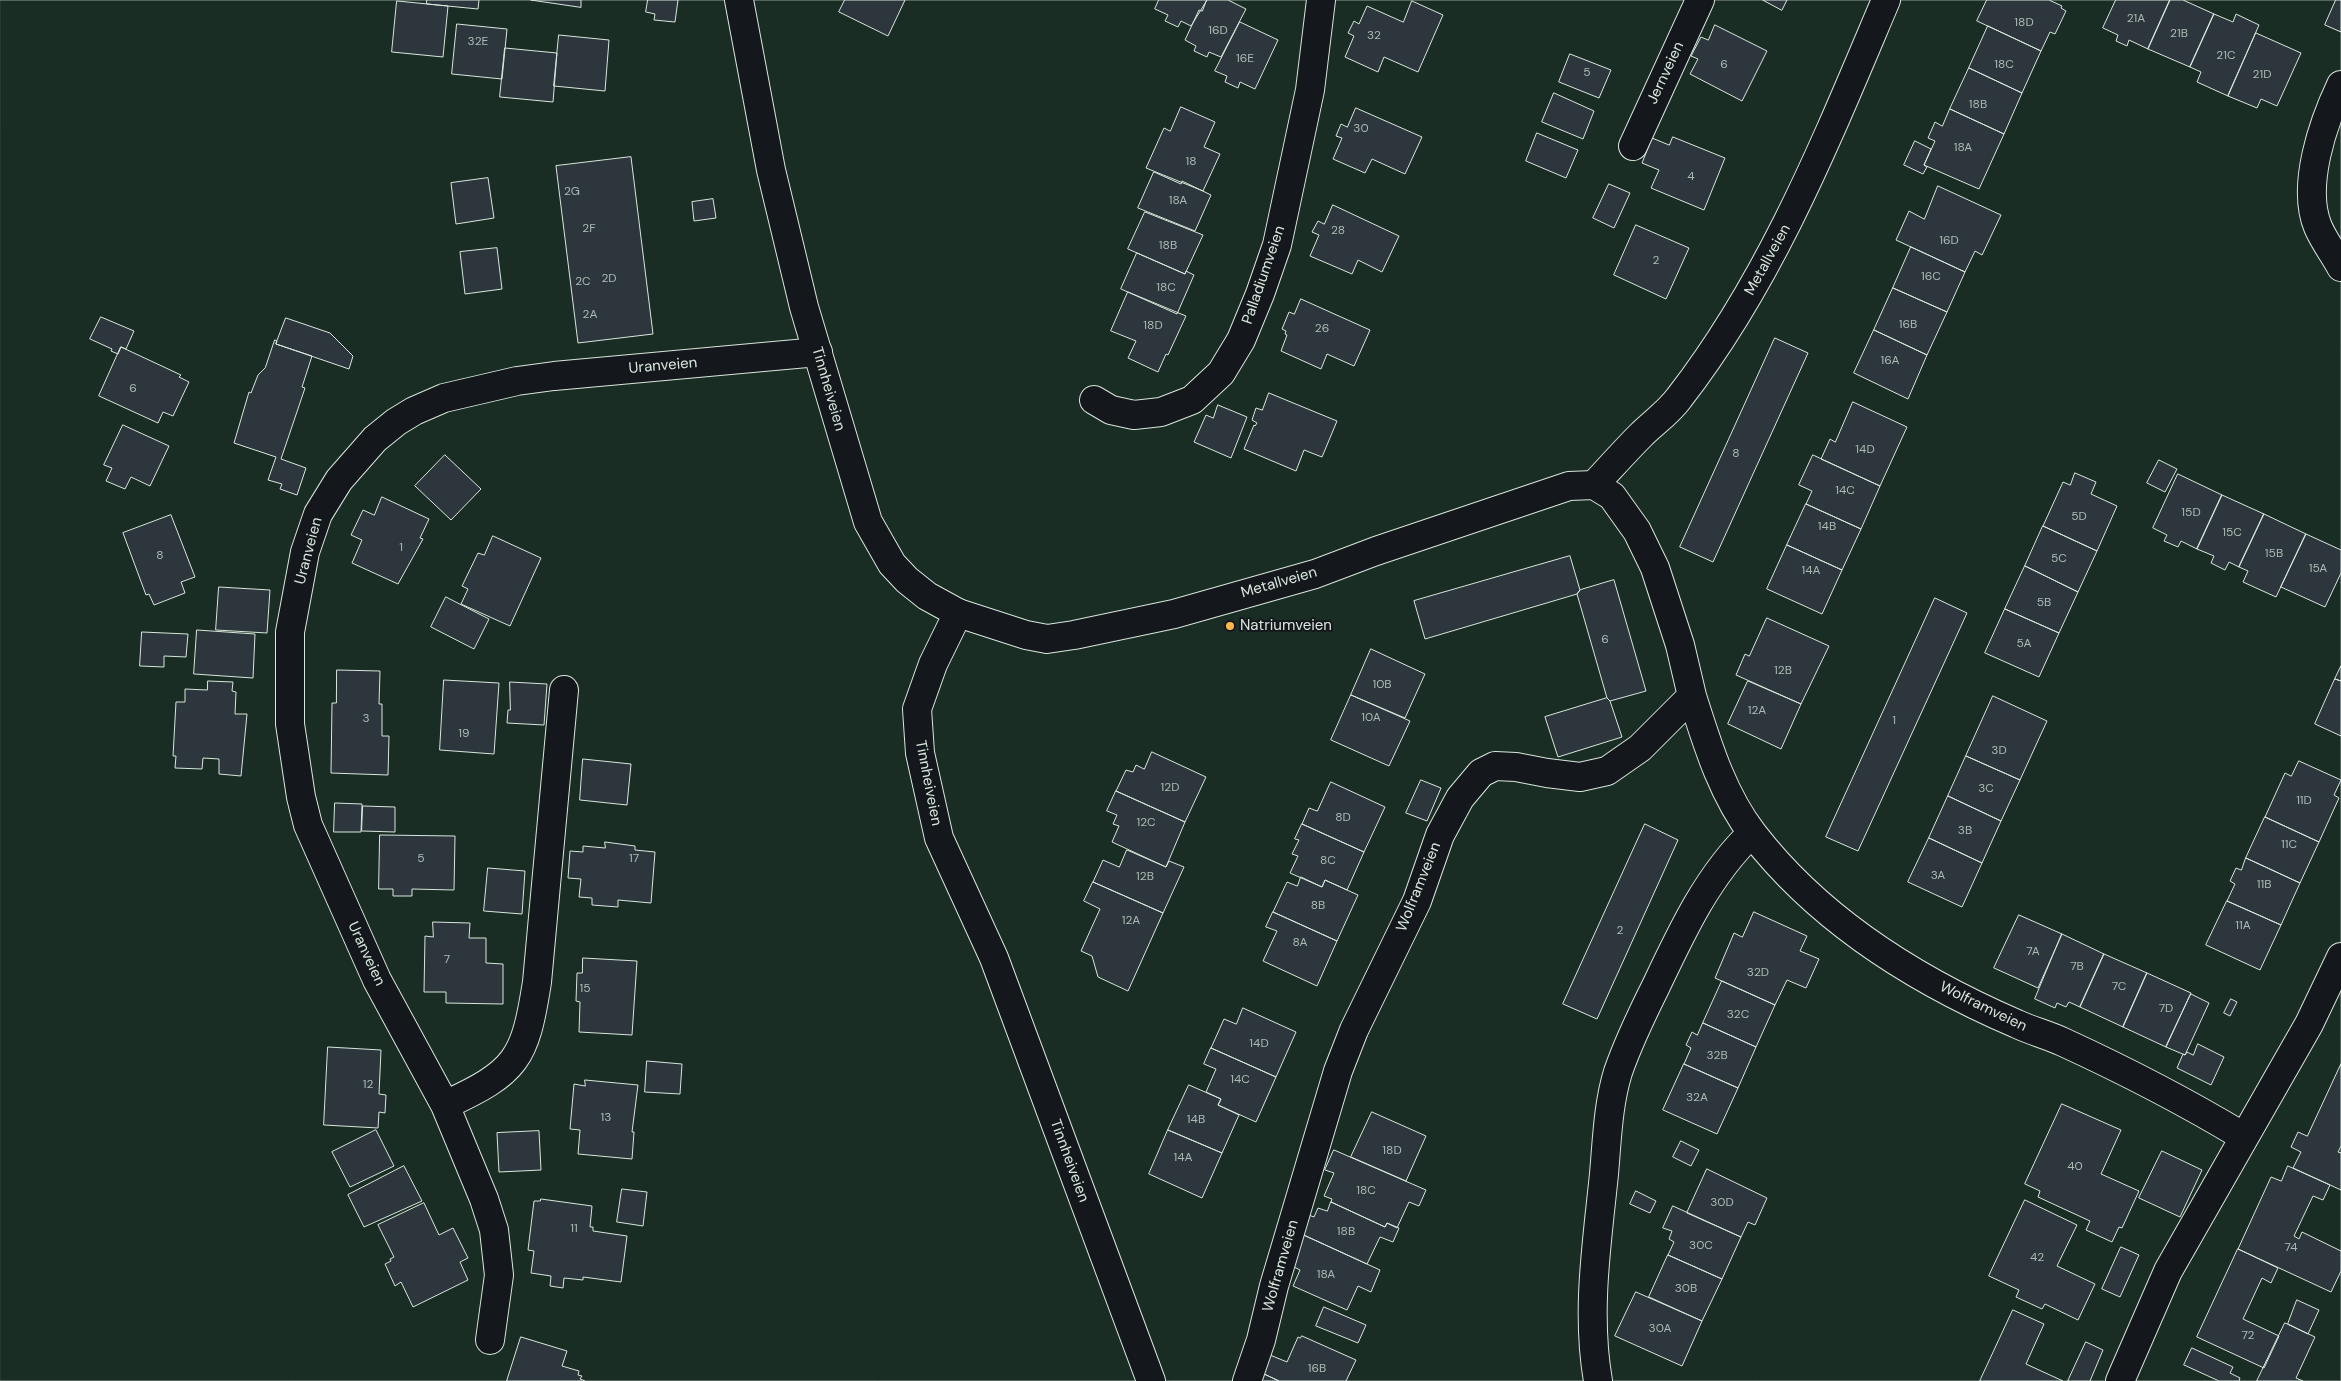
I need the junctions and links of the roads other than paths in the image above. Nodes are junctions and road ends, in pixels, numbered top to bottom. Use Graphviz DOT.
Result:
graph roads {
  1 [pos="739,0"];
  2 [pos="1321,0"];
  3 [pos="1700,0"];
  4 [pos="1886,0"];
  5 [pos="2341,85"];
  6 [pos="1633,146"];
  7 [pos="2341,267"];
  8 [pos="818,352"];
  9 [pos="1094,400"];
  10 [pos="1594,485"];
  11 [pos="958,613"];
  12 [pos="564,690"];
  13 [pos="1692,696"];
  14 [pos="1752,833"];
  15 [pos="2341,956"];
  16 [pos="445,1105"];
  17 [pos="2244,1137"];
  18 [pos="490,1340"];
  19 [pos="1151,1381"];
  20 [pos="1247,1381"];
  21 [pos="1598,1381"];
  22 [pos="2120,1381"];
  1 -- 8 [label="street, Tinnheiveien"];
  2 -- 9 [label="street, Palladiumveien"];
  3 -- 6 [label="street, Jernveien"];
  4 -- 10 [label="street, Metallveien"];
  5 -- 7 [label="street"];
  8 -- 11 [label="street, Tinnheiveien"];
  8 -- 16 [label="street, Uranveien"];
  10 -- 11 [label="street, Metallveien"];
  10 -- 13 [label="street"];
  11 -- 19 [label="street, Tinnheiveien"];
  12 -- 16 [label="street"];
  13 -- 14 [label="street, Wolframveien"];
  13 -- 20 [label="street, Wolframveien"];
  14 -- 17 [label="street, Wolframveien"];
  14 -- 21 [label="street"];
  15 -- 17 [label="street"];
  16 -- 18 [label="street, Uranveien"];
  17 -- 22 [label="street"];
}
